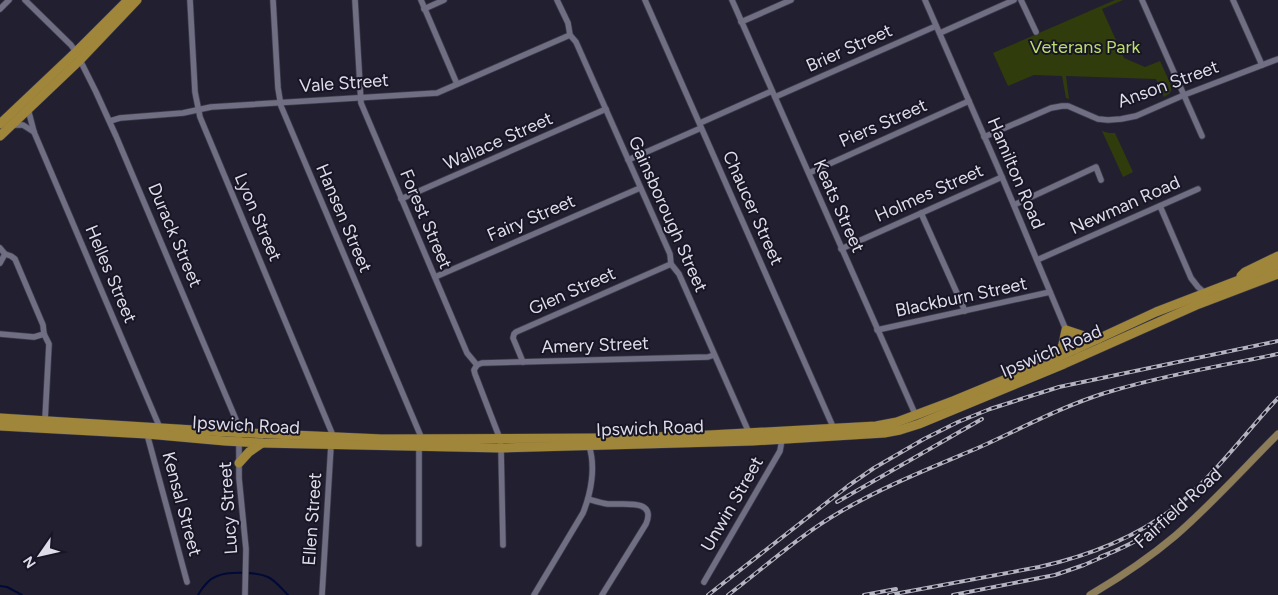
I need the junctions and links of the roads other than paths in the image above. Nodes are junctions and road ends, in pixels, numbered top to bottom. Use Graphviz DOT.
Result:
graph roads {
  1 [pos="9,0"];
  2 [pos="25,0"];
  3 [pos="128,0"];
  4 [pos="137,0"];
  5 [pos="190,0"];
  6 [pos="273,0"];
  7 [pos="355,0"];
  8 [pos="421,0"];
  9 [pos="444,0"];
  10 [pos="557,0"];
  11 [pos="644,0"];
  12 [pos="732,0"];
  13 [pos="790,0"];
  14 [pos="925,0"];
  15 [pos="1014,0"];
  16 [pos="1022,0"];
  17 [pos="1142,0"];
  18 [pos="1233,0"];
  19 [pos="424,8"];
  20 [pos="0,9"];
  21 [pos="741,22"];
  22 [pos="936,26"];
  23 [pos="1036,32"];
  24 [pos="940,33"];
  25 [pos="570,34"];
  26 [pos="78,56"];
  27 [pos="1278,59"];
  28 [pos="1262,66"];
  29 [pos="457,84"];
  30 [pos="774,94"];
  31 [pos="1184,95"];
  32 [pos="360,97"];
  33 [pos="969,101"];
  34 [pos="280,102"];
  35 [pos="28,109"];
  36 [pos="198,109"];
  37 [pos="606,109"];
  38 [pos="110,121"];
  39 [pos="0,124"];
  40 [pos="11,125"];
  41 [pos="701,126"];
  42 [pos="34,132"];
  43 [pos="0,136"];
  44 [pos="1202,136"];
  45 [pos="984,137"];
  46 [pos="628,160"];
  47 [pos="809,173"];
  48 [pos="1002,177"];
  49 [pos="1101,180"];
  50 [pos="640,188"];
  51 [pos="1198,189"];
  52 [pos="401,200"];
  53 [pos="1014,205"];
  54 [pos="1160,206"];
  55 [pos="921,213"];
  56 [pos="0,248"];
  57 [pos="841,248"];
  58 [pos="5,254"];
  59 [pos="1278,256"];
  60 [pos="1037,260"];
  61 [pos="0,262"];
  62 [pos="671,264"];
  63 [pos="1278,265"];
  64 [pos="1275,276"];
  65 [pos="434,277"];
  66 [pos="1238,280"];
  67 [pos="1050,292"];
  68 [pos="1205,293"];
  69 [pos="965,311"];
  70 [pos="877,330"];
  71 [pos="1066,330"];
  72 [pos="0,334"];
  73 [pos="44,334"];
  74 [pos="1098,339"];
  75 [pos="1078,353"];
  76 [pos="714,354"];
  77 [pos="1059,357"];
  78 [pos="523,362"];
  79 [pos="477,365"];
  80 [pos="0,418"];
  81 [pos="45,420"];
  82 [pos="918,420"];
  83 [pos="0,426"];
  84 [pos="160,428"];
  85 [pos="834,429"];
  86 [pos="148,434"];
  87 [pos="1278,434"];
  88 [pos="239,437"];
  89 [pos="750,437"];
  90 [pos="782,439"];
  91 [pos="332,441"];
  92 [pos="262,443"];
  93 [pos="420,443"];
  94 [pos="501,444"];
  95 [pos="589,446"];
  96 [pos="239,463"];
  97 [pos="588,499"];
  98 [pos="419,544"];
  99 [pos="502,545"];
  100 [pos="187,582"];
  101 [pos="704,582"];
  102 [pos="245,595"];
  103 [pos="322,595"];
  104 [pos="534,595"];
  105 [pos="602,595"];
  106 [pos="1090,595"];
  1 -- 20 [label="street"];
  2 -- 26 [label="street, Durack Street"];
  3 -- 26 [label="highway"];
  4 -- 26 [label="highway"];
  5 -- 36 [label="street, Lyon Street"];
  6 -- 34 [label="street, Hansen Street"];
  7 -- 32 [label="street, Forest Street"];
  8 -- 19 [label="street"];
  9 -- 19 [label="street"];
  10 -- 25 [label="street, Gainsborough Street"];
  11 -- 41 [label="street, Chaucer Street"];
  12 -- 21 [label="street, Keats Street"];
  13 -- 21 [label="street"];
  14 -- 22 [label="street, Hamilton Road"];
  15 -- 24 [label="street"];
  16 -- 23 [label="street"];
  17 -- 31 [label="street"];
  18 -- 28 [label="street"];
  19 -- 29 [label="street"];
  21 -- 30 [label="street, Keats Street"];
  22 -- 24 [label="street, Hamilton Road"];
  22 -- 30 [label="street, Brier Street"];
  24 -- 33 [label="street, Hamilton Road"];
  25 -- 29 [label="street, Vale Street"];
  25 -- 37 [label="street, Gainsborough Street"];
  26 -- 35 [label="highway"];
  26 -- 38 [label="street, Durack Street"];
  26 -- 39 [label="highway"];
  27 -- 28 [label="street, Anson Street"];
  28 -- 31 [label="street, Anson Street"];
  29 -- 32 [label="street, Vale Street"];
  30 -- 41 [label="street, Brier Street"];
  30 -- 47 [label="street, Keats Street"];
  31 -- 44 [label="street"];
  31 -- 45 [label="street, Anson Street"];
  32 -- 34 [label="street, Vale Street"];
  32 -- 52 [label="street, Forest Street"];
  33 -- 45 [label="street, Hamilton Road"];
  33 -- 47 [label="street, Piers Street"];
  34 -- 36 [label="street, Vale Street"];
  34 -- 93 [label="street, Hansen Street"];
  35 -- 40 [label="highway"];
  35 -- 42 [label="street, Helles Street"];
  36 -- 38 [label="street, Vale Street"];
  36 -- 91 [label="street, Lyon Street"];
  37 -- 46 [label="street, Gainsborough Street"];
  37 -- 52 [label="street, Wallace Street"];
  38 -- 88 [label="street, Durack Street"];
  40 -- 42 [label="street"];
  40 -- 43 [label="highway"];
  41 -- 46 [label="street, Brier Street"];
  41 -- 85 [label="street, Chaucer Street"];
  42 -- 84 [label="street, Helles Street"];
  45 -- 48 [label="street, Hamilton Road"];
  46 -- 50 [label="street, Gainsborough Street"];
  47 -- 57 [label="street, Keats Street"];
  48 -- 53 [label="street, Hamilton Road"];
  48 -- 55 [label="street, Holmes Street"];
  49 -- 53 [label="street"];
  50 -- 62 [label="street, Gainsborough Street"];
  50 -- 65 [label="street, Fairy Street"];
  51 -- 54 [label="street, Newman Road"];
  52 -- 65 [label="street, Forest Street"];
  53 -- 60 [label="street, Hamilton Road"];
  54 -- 60 [label="street, Newman Road"];
  54 -- 68 [label="street"];
  55 -- 57 [label="street, Holmes Street"];
  55 -- 69 [label="street"];
  56 -- 58 [label="street"];
  57 -- 70 [label="street, Keats Street"];
  58 -- 61 [label="street"];
  58 -- 73 [label="street"];
  59 -- 66 [label="highway"];
  60 -- 67 [label="street, Hamilton Road"];
  62 -- 76 [label="street, Gainsborough Street"];
  62 -- 78 [label="street, Glen Street"];
  63 -- 66 [label="highway"];
  64 -- 75 [label="highway, Ipswich Road"];
  65 -- 79 [label="street, Forest Street"];
  66 -- 68 [label="highway, Ipswich Road"];
  67 -- 69 [label="street, Blackburn Street"];
  67 -- 71 [label="street, Hamilton Road"];
  68 -- 74 [label="highway, Ipswich Road"];
  69 -- 70 [label="street, Blackburn Street"];
  70 -- 82 [label="street, Keats Street"];
  71 -- 74 [label="highway"];
  71 -- 75 [label="street, Hamilton Road"];
  71 -- 77 [label="highway"];
  72 -- 73 [label="street"];
  73 -- 81 [label="street"];
  74 -- 75 [label="highway, Ipswich Road"];
  75 -- 77 [label="highway, Ipswich Road"];
  75 -- 82 [label="highway, Ipswich Road"];
  76 -- 78 [label="street, Amery Street"];
  76 -- 89 [label="street, Gainsborough Street"];
  77 -- 82 [label="highway, Ipswich Road"];
  78 -- 79 [label="street, Amery Street"];
  79 -- 94 [label="street, Forest Street"];
  80 -- 81 [label="highway, Ipswich Road"];
  81 -- 84 [label="highway, Ipswich Road"];
  82 -- 85 [label="highway, Ipswich Road"];
  82 -- 90 [label="highway, Ipswich Road"];
  83 -- 86 [label="highway, Ipswich Road"];
  84 -- 88 [label="highway, Ipswich Road"];
  85 -- 89 [label="highway, Ipswich Road"];
  86 -- 88 [label="highway, Ipswich Road"];
  86 -- 100 [label="street, Kensal Street"];
  87 -- 106 [label="main road, Fairfield Road"];
  88 -- 91 [label="highway, Ipswich Road"];
  88 -- 92 [label="highway, Ipswich Road"];
  88 -- 96 [label="street, Lucy Street"];
  89 -- 90 [label="highway, Ipswich Road"];
  89 -- 94 [label="highway, Ipswich Road"];
  89 -- 95 [label="highway, Ipswich Road"];
  90 -- 101 [label="street, Unwin Street"];
  91 -- 92 [label="highway, Ipswich Road"];
  91 -- 93 [label="highway, Ipswich Road"];
  91 -- 103 [label="street, Ellen Street"];
  92 -- 96 [label="highway"];
  93 -- 94 [label="highway, Ipswich Road"];
  93 -- 98 [label="street"];
  94 -- 95 [label="highway, Ipswich Road"];
  94 -- 99 [label="street"];
  95 -- 97 [label="street"];
  96 -- 102 [label="street, Lucy Street"];
  97 -- 104 [label="street"];
  97 -- 105 [label="street"];
}
